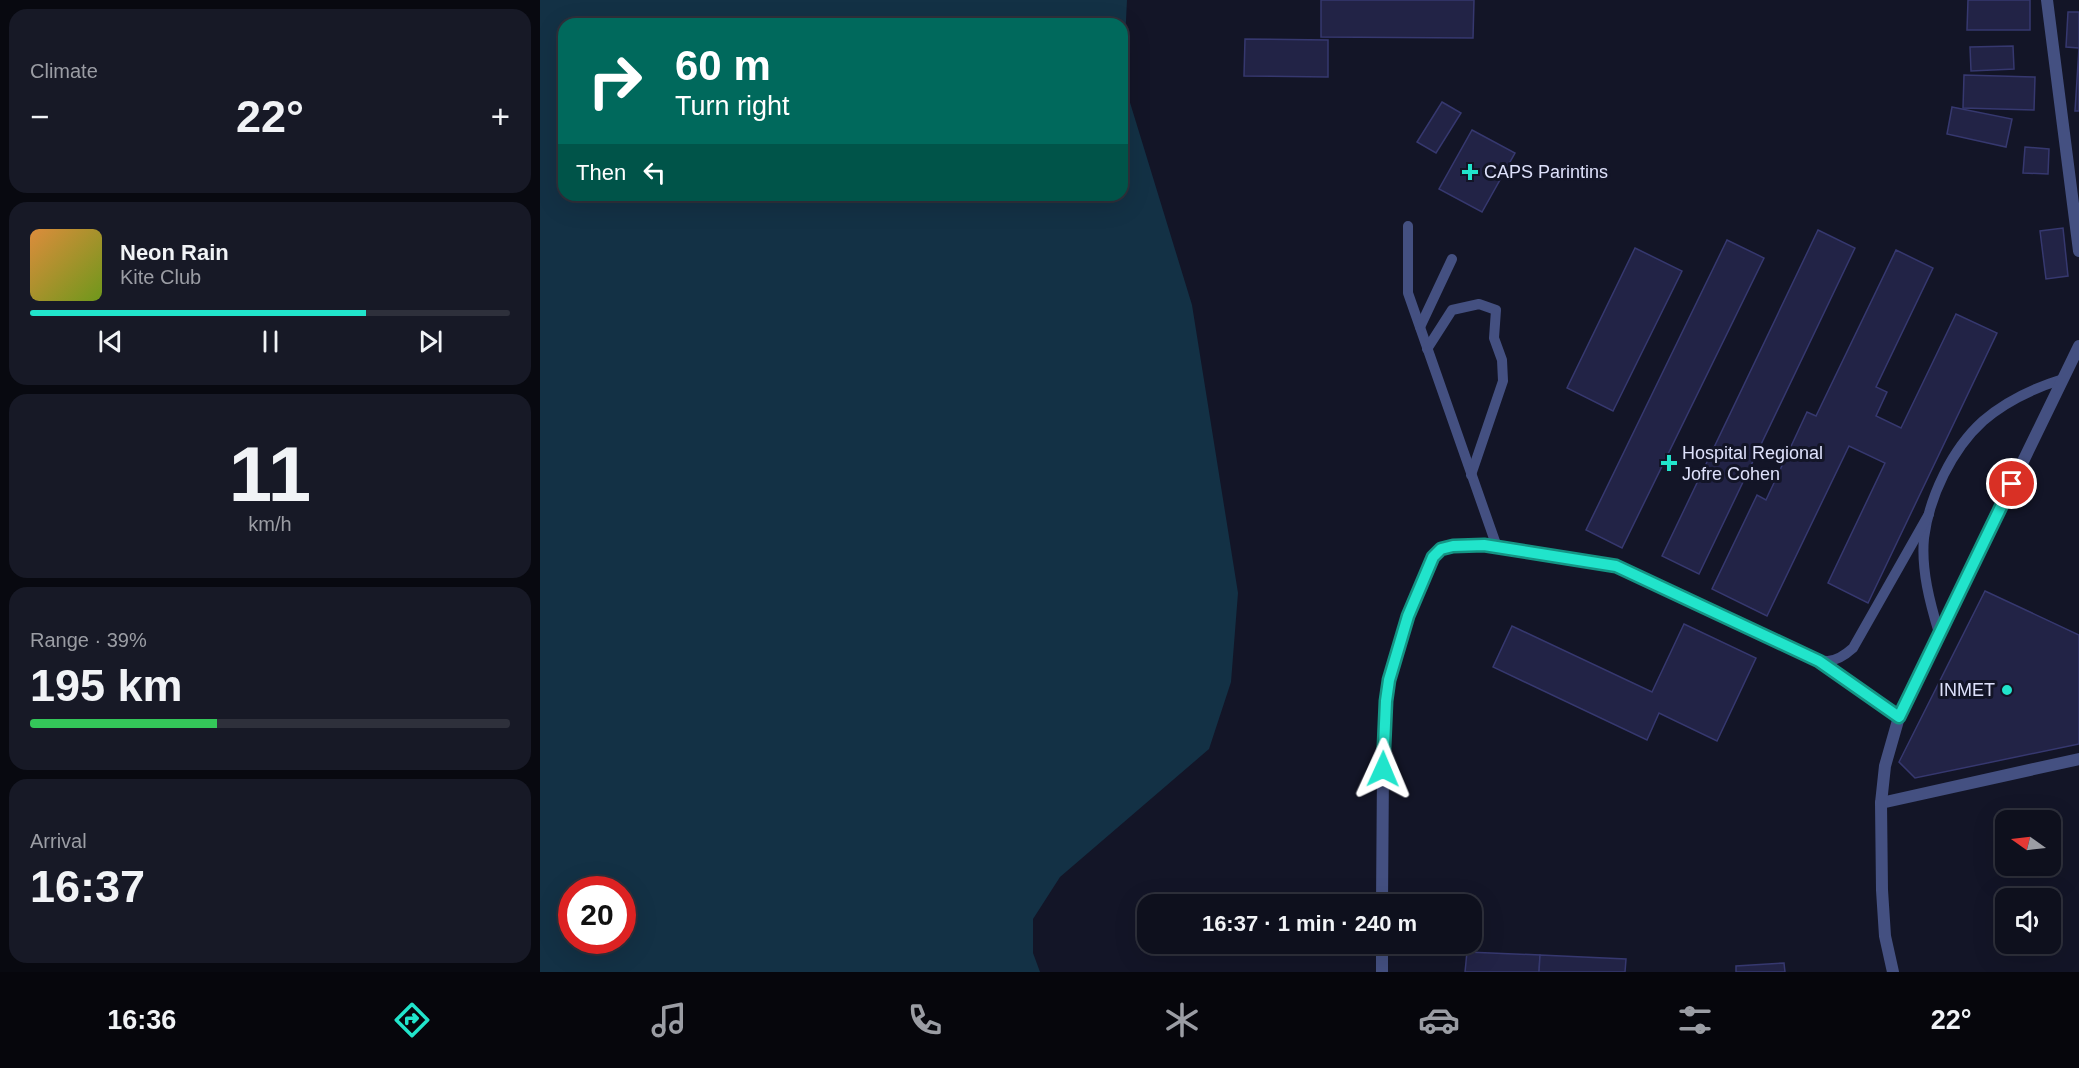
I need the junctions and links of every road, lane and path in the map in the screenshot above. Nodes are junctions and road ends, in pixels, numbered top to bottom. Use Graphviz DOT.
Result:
graph roads {
  1 [pos="2047,0"];
  2 [pos="1408,225"];
  3 [pos="2079,251"];
  4 [pos="1452,259"];
  5 [pos="1420,327"];
  6 [pos="2079,346"];
  7 [pos="1427,349"];
  8 [pos="2063,379"];
  9 [pos="1472,475"];
  10 [pos="1929,514"];
  11 [pos="1497,547"];
  12 [pos="1939,633"];
  13 [pos="1819,661"];
  14 [pos="1899,717"];
  15 [pos="2079,759"];
  16 [pos="1383,769"];
  17 [pos="1881,803"];
  18 [pos="1382,894"];
  19 [pos="1382,954"];
  20 [pos="1382,972"];
  21 [pos="1893,972"];
  1 -- 3 [label="street"];
  2 -- 5 [label="lane"];
  4 -- 5 [label="lane"];
  5 -- 7 [label="lane"];
  6 -- 8 [label="street"];
  7 -- 9 [label="lane"];
  7 -- 9 [label="lane"];
  8 -- 10 [label="lane"];
  8 -- 12 [label="street"];
  9 -- 11 [label="lane"];
  10 -- 12 [label="lane"];
  10 -- 13 [label="lane"];
  11 -- 13 [label="lane"];
  11 -- 16 [label="lane"];
  12 -- 14 [label="street"];
  13 -- 14 [label="lane"];
  14 -- 17 [label="street"];
  15 -- 17 [label="street"];
  16 -- 18 [label="street"];
  17 -- 21 [label="street"];
  19 -- 20 [label="street"];
}
